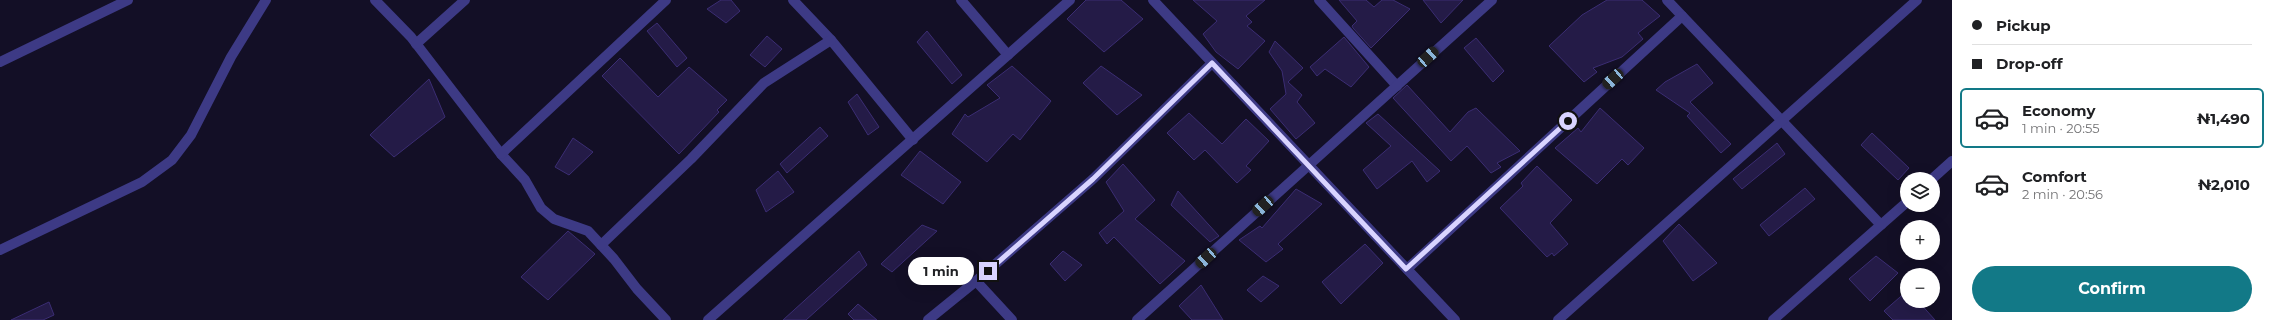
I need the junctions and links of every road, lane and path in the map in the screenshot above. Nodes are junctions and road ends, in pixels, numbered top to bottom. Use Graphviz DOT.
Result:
graph roads {
  1 [pos="128,0"];
  2 [pos="266,0"];
  3 [pos="375,0"];
  4 [pos="465,0"];
  5 [pos="666,0"];
  6 [pos="793,0"];
  7 [pos="961,0"];
  8 [pos="1070,0"];
  9 [pos="1153,0"];
  10 [pos="1319,0"];
  11 [pos="1492,0"];
  12 [pos="1667,0"];
  13 [pos="1917,0"];
  14 [pos="1682,16"];
  15 [pos="831,40"];
  16 [pos="416,44"];
  17 [pos="1008,55"];
  18 [pos="0,62"];
  19 [pos="1212,63"];
  20 [pos="1397,86"];
  21 [pos="1781,119"];
  22 [pos="913,140"];
  23 [pos="502,154"];
  24 [pos="1952,161"];
  25 [pos="1308,165"];
  26 [pos="1940,172"];
  27 [pos="1900,208"];
  28 [pos="1881,225"];
  29 [pos="601,245"];
  30 [pos="0,250"];
  31 [pos="1406,269"];
  32 [pos="976,281"];
  33 [pos="666,320"];
  34 [pos="708,320"];
  35 [pos="928,320"];
  36 [pos="1012,320"];
  37 [pos="1137,320"];
  38 [pos="1455,320"];
  39 [pos="1558,320"];
  40 [pos="1773,320"];
  1 -- 18 [label="street"];
  2 -- 30 [label="street"];
  3 -- 16 [label="street"];
  4 -- 16 [label="street"];
  5 -- 23 [label="street"];
  6 -- 15 [label="street"];
  7 -- 17 [label="street"];
  8 -- 17 [label="street"];
  9 -- 19 [label="street"];
  10 -- 20 [label="street"];
  11 -- 20 [label="street"];
  12 -- 14 [label="street"];
  13 -- 21 [label="street"];
  14 -- 21 [label="street"];
  14 -- 31 [label="street"];
  15 -- 22 [label="street"];
  15 -- 29 [label="street"];
  16 -- 23 [label="street"];
  17 -- 22 [label="street"];
  19 -- 25 [label="street"];
  19 -- 32 [label="street"];
  20 -- 25 [label="street"];
  21 -- 28 [label="street"];
  21 -- 39 [label="street"];
  22 -- 34 [label="street"];
  23 -- 29 [label="street"];
  24 -- 26 [label="street"];
  25 -- 31 [label="street"];
  25 -- 37 [label="street"];
  27 -- 28 [label="street"];
  28 -- 40 [label="street"];
  29 -- 33 [label="street"];
  31 -- 38 [label="street"];
  32 -- 35 [label="street"];
  32 -- 36 [label="street"];
}
